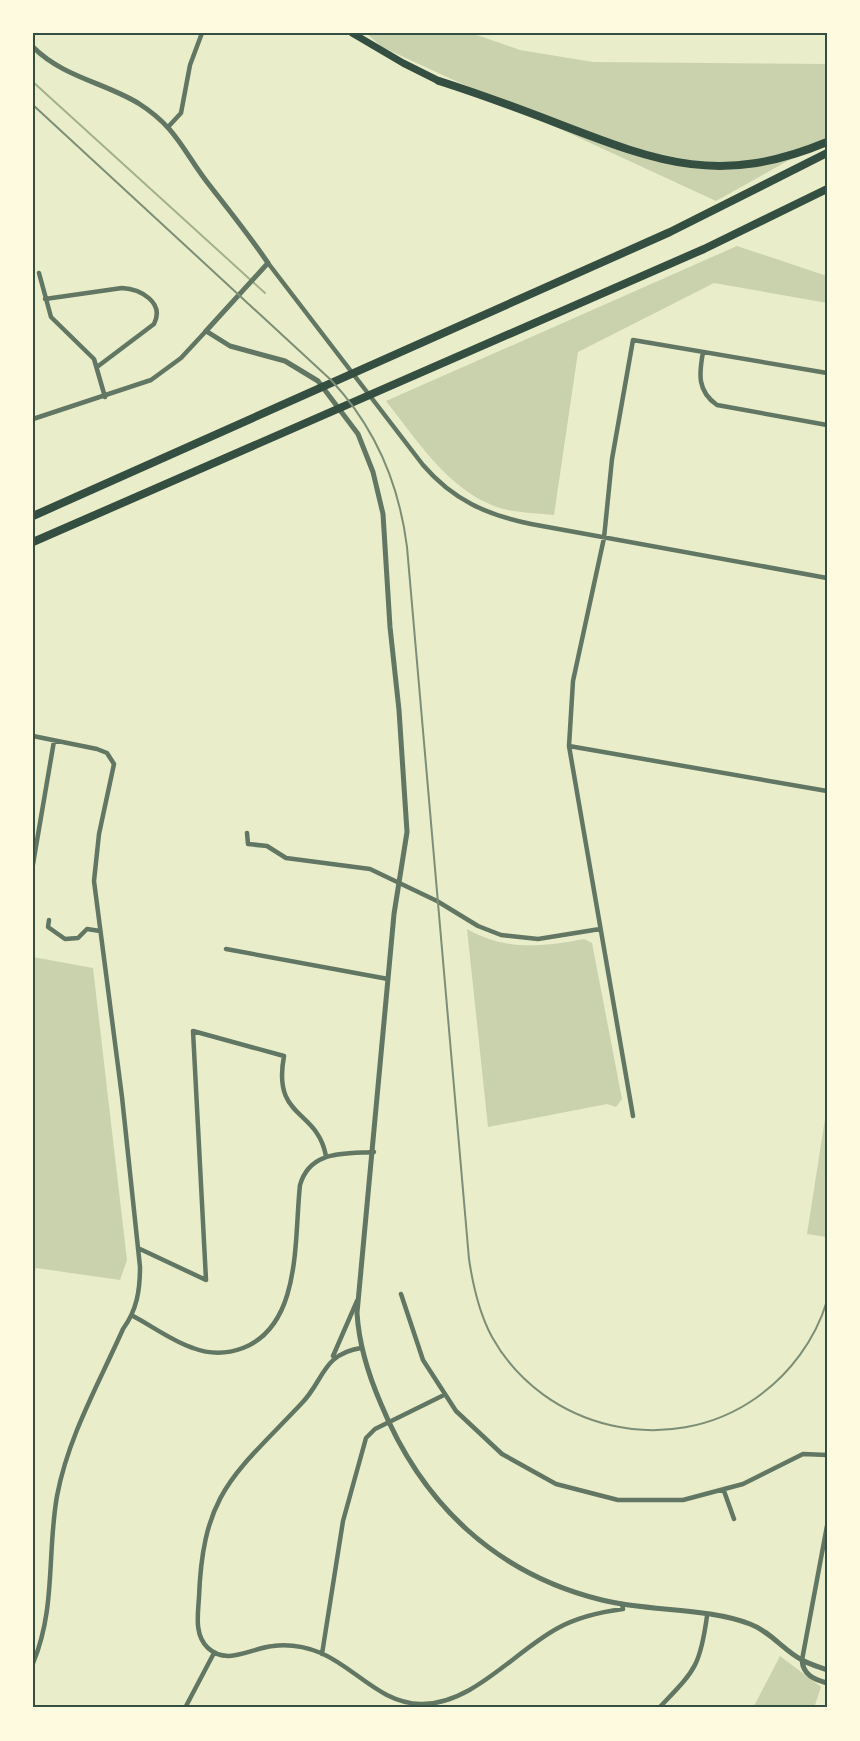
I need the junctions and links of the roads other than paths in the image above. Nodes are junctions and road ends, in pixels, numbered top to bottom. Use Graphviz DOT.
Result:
graph roads {
  1 [pos="202,33"];
  2 [pos="352,33"];
  3 [pos="33,47"];
  4 [pos="439,81"];
  5 [pos="169,126"];
  6 [pos="827,142"];
  7 [pos="827,153"];
  8 [pos="827,189"];
  9 [pos="268,263"];
  10 [pos="39,273"];
  11 [pos="45,299"];
  12 [pos="206,331"];
  13 [pos="703,352"];
  14 [pos="97,367"];
  15 [pos="827,372"];
  16 [pos="105,397"];
  17 [pos="33,419"];
  18 [pos="827,425"];
  19 [pos="33,516"];
  20 [pos="604,538"];
  21 [pos="33,542"];
  22 [pos="827,578"];
  23 [pos="33,736"];
  24 [pos="54,741"];
  25 [pos="569,746"];
  26 [pos="827,791"];
  27 [pos="247,833"];
  28 [pos="33,864"];
  29 [pos="399,884"];
  30 [pos="49,920"];
  31 [pos="600,929"];
  32 [pos="100,931"];
  33 [pos="226,949"];
  34 [pos="388,979"];
  35 [pos="633,1116"];
  36 [pos="374,1152"];
  37 [pos="326,1156"];
  38 [pos="140,1249"];
  39 [pos="401,1294"];
  40 [pos="357,1301"];
  41 [pos="133,1316"];
  42 [pos="361,1347"];
  43 [pos="331,1360"];
  44 [pos="444,1395"];
  45 [pos="389,1424"];
  46 [pos="827,1455"];
  47 [pos="724,1491"];
  48 [pos="734,1519"];
  49 [pos="827,1526"];
  50 [pos="622,1604"];
  51 [pos="707,1616"];
  52 [pos="214,1653"];
  53 [pos="322,1654"];
  54 [pos="802,1660"];
  55 [pos="33,1663"];
  56 [pos="827,1671"];
  57 [pos="827,1683"];
  58 [pos="185,1708"];
  59 [pos="659,1708"];
  1 -- 5 [label="street"];
  2 -- 4 [label="main road"];
  3 -- 5 [label="street"];
  4 -- 6 [label="highway"];
  5 -- 9 [label="street"];
  7 -- 19 [label="highway"];
  8 -- 21 [label="highway"];
  9 -- 12 [label="street"];
  9 -- 20 [label="street"];
  10 -- 11 [label="street"];
  11 -- 14 [label="street"];
  11 -- 14 [label="street"];
  12 -- 16 [label="street"];
  12 -- 29 [label="street"];
  13 -- 15 [label="street"];
  13 -- 18 [label="street"];
  13 -- 20 [label="street"];
  14 -- 16 [label="street"];
  16 -- 17 [label="street"];
  20 -- 22 [label="street"];
  20 -- 25 [label="street"];
  23 -- 24 [label="street"];
  24 -- 28 [label="street"];
  24 -- 32 [label="street"];
  25 -- 26 [label="street"];
  25 -- 31 [label="street"];
  27 -- 29 [label="street"];
  29 -- 31 [label="street"];
  29 -- 34 [label="street"];
  30 -- 32 [label="street"];
  31 -- 35 [label="street"];
  32 -- 38 [label="street"];
  33 -- 34 [label="street"];
  34 -- 36 [label="street"];
  36 -- 37 [label="street"];
  36 -- 40 [label="street"];
  37 -- 38 [label="street"];
  37 -- 41 [label="street"];
  38 -- 41 [label="street"];
  39 -- 44 [label="street"];
  40 -- 42 [label="street"];
  40 -- 43 [label="street"];
  41 -- 55 [label="street"];
  42 -- 43 [label="street"];
  42 -- 45 [label="street"];
  43 -- 52 [label="street"];
  44 -- 45 [label="street"];
  44 -- 47 [label="street"];
  45 -- 50 [label="street"];
  45 -- 53 [label="street"];
  46 -- 47 [label="street"];
  47 -- 48 [label="street"];
  49 -- 54 [label="street"];
  50 -- 51 [label="street"];
  50 -- 53 [label="street"];
  51 -- 54 [label="street"];
  51 -- 59 [label="street"];
  52 -- 53 [label="street"];
  52 -- 58 [label="street"];
  54 -- 56 [label="street"];
  54 -- 57 [label="street"];
}
